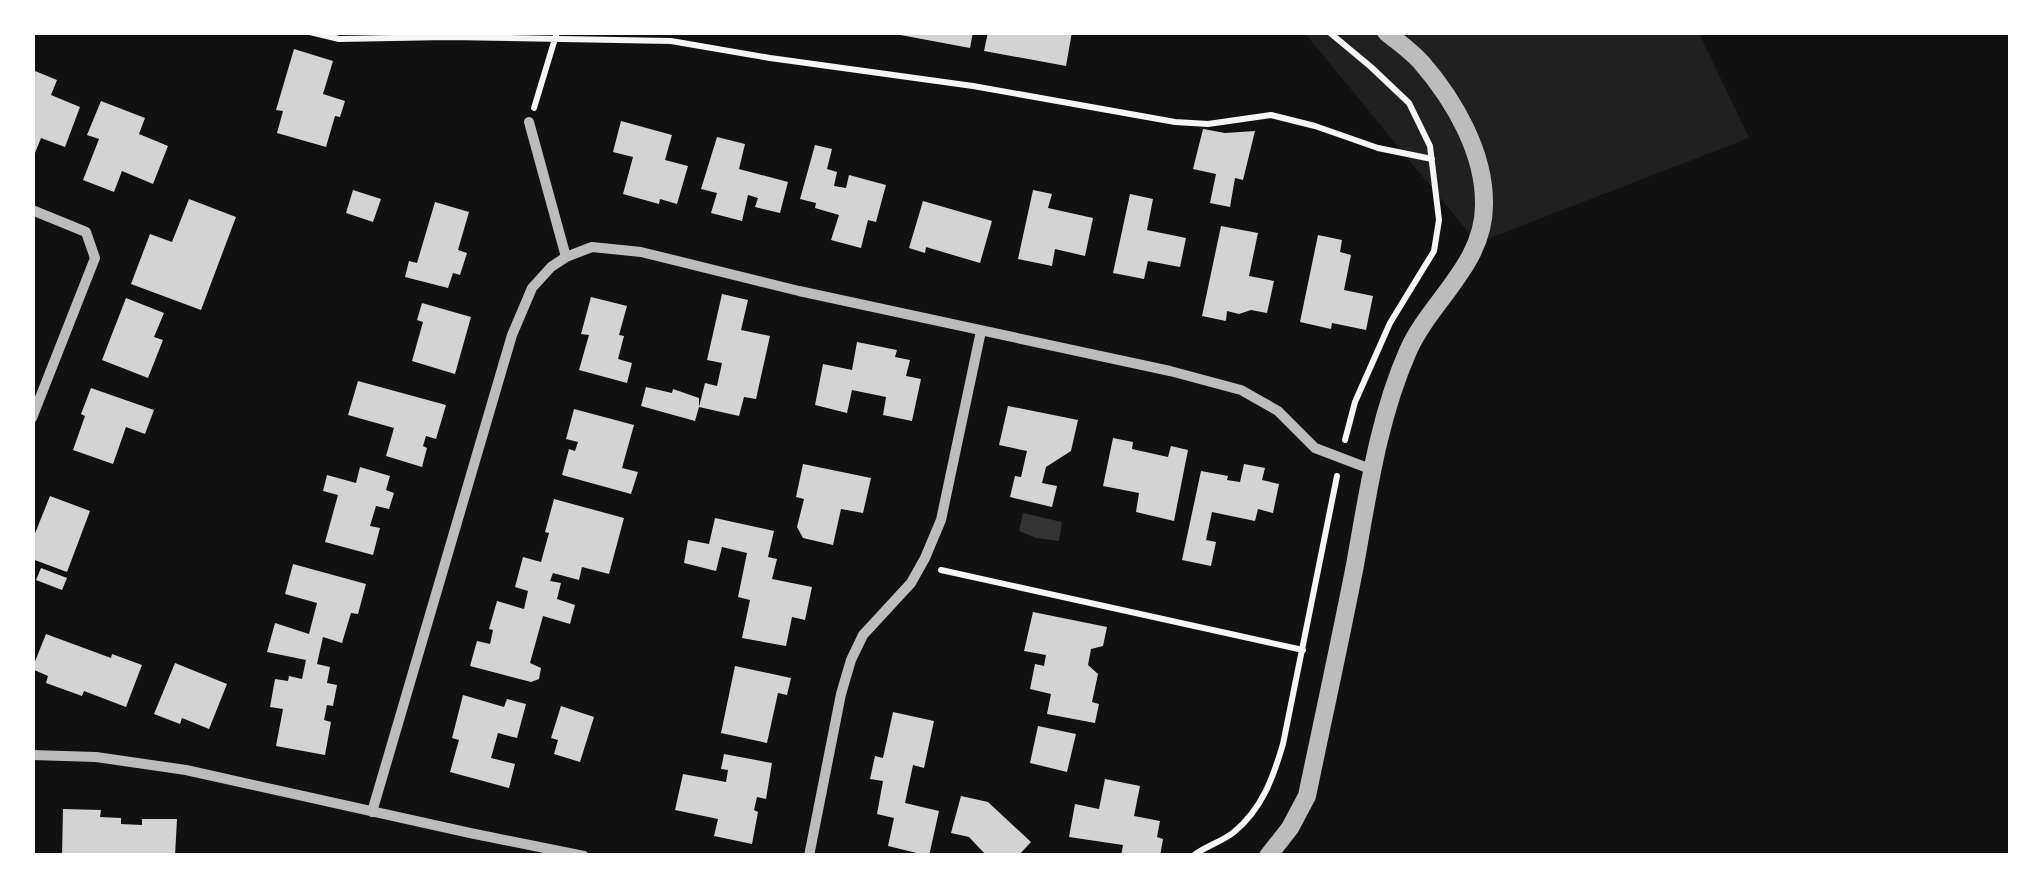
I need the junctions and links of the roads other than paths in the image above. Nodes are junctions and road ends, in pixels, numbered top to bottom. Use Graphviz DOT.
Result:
graph roads {
  1 [pos="1386,32"];
  2 [pos="529,122"];
  3 [pos="32,210"];
  4 [pos="566,256"];
  5 [pos="981,331"];
  6 [pos="32,418"];
  7 [pos="1372,470"];
  8 [pos="32,755"];
  9 [pos="372,812"];
  10 [pos="584,856"];
  11 [pos="809,856"];
  12 [pos="1268,856"];
  1 -- 7 [label="street"];
  2 -- 4 [label="street"];
  3 -- 6 [label="street"];
  4 -- 5 [label="street"];
  4 -- 9 [label="street"];
  5 -- 7 [label="street"];
  5 -- 11 [label="street"];
  7 -- 12 [label="street"];
  8 -- 9 [label="street"];
  9 -- 10 [label="street"];
}
